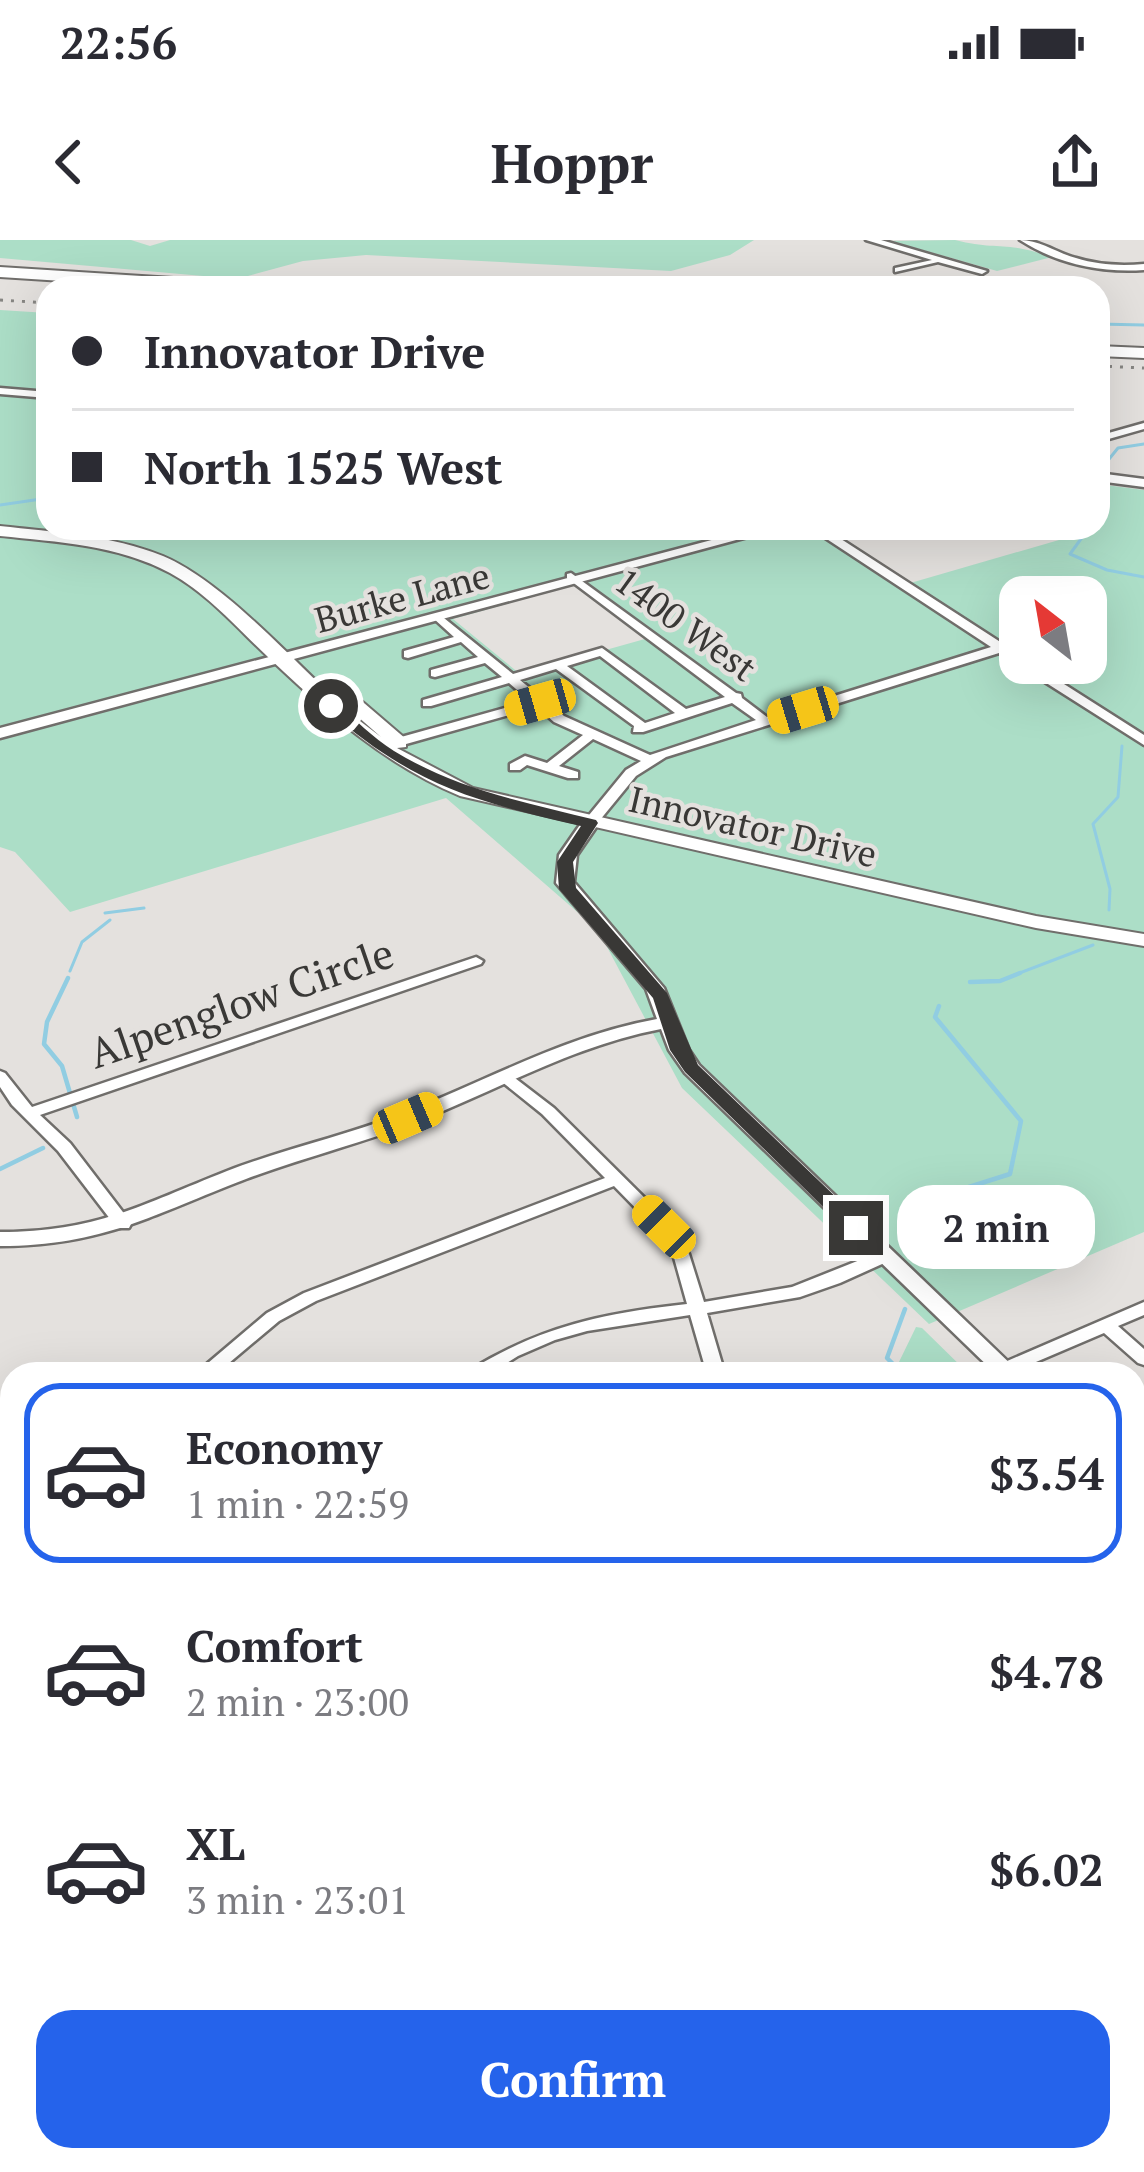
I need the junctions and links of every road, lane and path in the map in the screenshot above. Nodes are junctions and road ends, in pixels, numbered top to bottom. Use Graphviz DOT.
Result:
graph roads {
  1 [pos="871,240"];
  2 [pos="1024,240"];
  3 [pos="940,260"];
  4 [pos="1144,267"];
  5 [pos="898,270"];
  6 [pos="982,271"];
  7 [pos="0,272"];
  8 [pos="63,276"];
  9 [pos="0,284"];
  10 [pos="36,287"];
  11 [pos="1110,336"];
  12 [pos="1144,337"];
  13 [pos="1110,352"];
  14 [pos="1144,353"];
  15 [pos="0,391"];
  16 [pos="36,394"];
  17 [pos="1144,427"];
  18 [pos="1110,436"];
  19 [pos="1110,479"];
  20 [pos="1144,484"];
  21 [pos="0,522"];
  22 [pos="36,526"];
  23 [pos="0,531"];
  24 [pos="36,535"];
  25 [pos="73,540"];
  26 [pos="123,540"];
  27 [pos="709,540"];
  28 [pos="727,540"];
  29 [pos="834,540"];
  30 [pos="574,579"];
  31 [pos="440,618"];
  32 [pos="463,638"];
  33 [pos="999,648"];
  34 [pos="999,650"];
  35 [pos="408,654"];
  36 [pos="288,655"];
  37 [pos="487,658"];
  38 [pos="558,665"];
  39 [pos="435,673"];
  40 [pos="512,679"];
  41 [pos="1056,684"];
  42 [pos="737,698"];
  43 [pos="540,702"];
  44 [pos="683,712"];
  45 [pos="765,721"];
  46 [pos="454,727"];
  47 [pos="0,733"];
  48 [pos="593,733"];
  49 [pos="399,742"];
  50 [pos="1144,742"];
  51 [pos="649,760"];
  52 [pos="515,767"];
  53 [pos="550,767"];
  54 [pos="573,775"];
  55 [pos="594,818"];
  56 [pos="1144,926"];
  57 [pos="1144,940"];
  58 [pos="476,962"];
  59 [pos="670,1022"];
  60 [pos="0,1076"];
  61 [pos="506,1078"];
  62 [pos="30,1113"];
  63 [pos="617,1179"];
  64 [pos="123,1225"];
  65 [pos="0,1239"];
  66 [pos="885,1256"];
  67 [pos="695,1305"];
  68 [pos="1144,1308"];
  69 [pos="1106,1325"];
  70 [pos="1144,1359"];
  71 [pos="226,1362"];
  72 [pos="497,1362"];
  73 [pos="712,1362"];
  74 [pos="997,1362"];
  75 [pos="1026,1362"];
  1 -- 3 [label="street"];
  2 -- 4 [label="street"];
  3 -- 5 [label="street"];
  3 -- 6 [label="street"];
  7 -- 8 [label="highway"];
  9 -- 10 [label="highway"];
  11 -- 12 [label="highway"];
  13 -- 14 [label="highway"];
  15 -- 16 [label="street"];
  17 -- 18 [label="street"];
  19 -- 20 [label="street"];
  21 -- 22 [label="main road, Innovator Drive"];
  23 -- 24 [label="main road, Innovator Drive"];
  25 -- 36 [label="main road, Innovator Drive"];
  26 -- 36 [label="main road, Innovator Drive"];
  27 -- 30 [label="street, Burke Lane"];
  28 -- 30 [label="street, Burke Lane"];
  29 -- 33 [label="street"];
  30 -- 31 [label="street, Burke Lane"];
  30 -- 36 [label="street, Burke Lane"];
  30 -- 42 [label="street, 1400 West"];
  31 -- 32 [label="street"];
  31 -- 36 [label="street, Burke Lane"];
  32 -- 35 [label="street"];
  32 -- 37 [label="street"];
  34 -- 45 [label="street"];
  36 -- 47 [label="street, Burke Lane"];
  36 -- 49 [label="main road, Innovator Drive"];
  36 -- 55 [label="main road, Innovator Drive"];
  37 -- 39 [label="street"];
  37 -- 40 [label="street"];
  38 -- 40 [label="street"];
  38 -- 44 [label="street"];
  38 -- 44 [label="street"];
  40 -- 43 [label="street"];
  40 -- 46 [label="street"];
  41 -- 50 [label="street"];
  42 -- 44 [label="street"];
  42 -- 45 [label="street, 1400 West"];
  43 -- 46 [label="street"];
  43 -- 48 [label="street"];
  45 -- 51 [label="street"];
  46 -- 49 [label="street"];
  48 -- 51 [label="street"];
  48 -- 53 [label="street"];
  49 -- 55 [label="main road, Innovator Drive"];
  51 -- 55 [label="street"];
  52 -- 53 [label="street"];
  53 -- 54 [label="street"];
  55 -- 56 [label="main road, Innovator Drive"];
  55 -- 57 [label="main road, Innovator Drive"];
  55 -- 59 [label="street"];
  58 -- 62 [label="street, Alpenglow Circle"];
  59 -- 61 [label="street"];
  59 -- 66 [label="street"];
  60 -- 62 [label="street"];
  61 -- 63 [label="street"];
  61 -- 64 [label="street"];
  62 -- 64 [label="street"];
  63 -- 67 [label="street"];
  63 -- 71 [label="street"];
  64 -- 65 [label="street"];
  66 -- 67 [label="street"];
  66 -- 74 [label="street"];
  67 -- 72 [label="street"];
  67 -- 73 [label="street"];
  68 -- 69 [label="street"];
  69 -- 70 [label="street"];
  69 -- 75 [label="street"];
}
